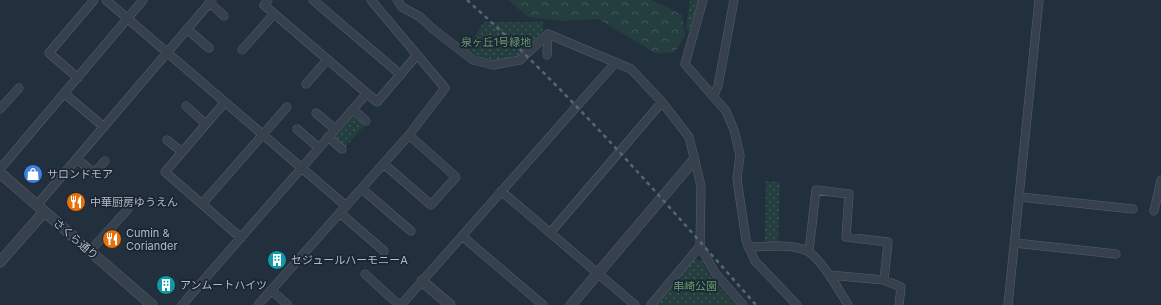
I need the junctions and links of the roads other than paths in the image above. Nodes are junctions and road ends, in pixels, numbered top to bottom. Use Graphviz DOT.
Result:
graph roads {
  1 [pos="94,0"];
  2 [pos="106,0"];
  3 [pos="144,0"];
  4 [pos="268,0"];
  5 [pos="313,0"];
  6 [pos="371,0"];
  7 [pos="397,0"];
  8 [pos="703,0"];
  9 [pos="734,0"];
  10 [pos="1040,0"];
  11 [pos="211,1"];
  12 [pos="274,14"];
  13 [pos="224,16"];
  14 [pos="128,18"];
  15 [pos="187,29"];
  16 [pos="548,34"];
  17 [pos="209,48"];
  18 [pos="242,50"];
  19 [pos="167,52"];
  20 [pos="417,55"];
  21 [pos="547,55"];
  22 [pos="328,60"];
  23 [pos="616,62"];
  24 [pos="401,75"];
  25 [pos="78,78"];
  26 [pos="306,84"];
  27 [pos="19,88"];
  28 [pos="366,92"];
  29 [pos="65,94"];
  30 [pos="714,95"];
  31 [pos="225,102"];
  32 [pos="662,102"];
  33 [pos="186,106"];
  34 [pos="288,107"];
  35 [pos="353,108"];
  36 [pos="0,109"];
  37 [pos="316,113"];
  38 [pos="366,121"];
  39 [pos="206,124"];
  40 [pos="104,127"];
  41 [pos="297,128"];
  42 [pos="335,129"];
  43 [pos="263,135"];
  44 [pos="409,135"];
  45 [pos="328,137"];
  46 [pos="168,140"];
  47 [pos="319,148"];
  48 [pos="342,149"];
  49 [pos="182,152"];
  50 [pos="77,159"];
  51 [pos="694,160"];
  52 [pos="105,161"];
  53 [pos="384,164"];
  54 [pos="302,168"];
  55 [pos="0,169"];
  56 [pos="0,173"];
  57 [pos="1161,180"];
  58 [pos="362,188"];
  59 [pos="501,191"];
  60 [pos="1020,197"];
  61 [pos="202,204"];
  62 [pos="346,206"];
  63 [pos="40,208"];
  64 [pos="128,209"];
  65 [pos="1133,209"];
  66 [pos="1154,211"];
  67 [pos="340,213"];
  68 [pos="411,231"];
  69 [pos="550,233"];
  70 [pos="462,236"];
  71 [pos="241,238"];
  72 [pos="1015,243"];
  73 [pos="700,246"];
  74 [pos="748,247"];
  75 [pos="90,251"];
  76 [pos="384,251"];
  77 [pos="809,251"];
  78 [pos="1116,254"];
  79 [pos="0,262"];
  80 [pos="365,274"];
  81 [pos="598,274"];
  82 [pos="830,275"];
  83 [pos="884,280"];
  84 [pos="422,281"];
  85 [pos="271,290"];
  86 [pos="152,305"];
  87 [pos="182,305"];
  88 [pos="258,305"];
  89 [pos="288,305"];
  90 [pos="400,305"];
  91 [pos="450,305"];
  92 [pos="543,305"];
  93 [pos="571,305"];
  94 [pos="635,305"];
  95 [pos="652,305"];
  96 [pos="743,305"];
  97 [pos="797,305"];
  98 [pos="848,305"];
  99 [pos="899,305"];
  100 [pos="1008,305"];
  1 -- 25 [label="street"];
  2 -- 14 [label="street"];
  3 -- 14 [label="street"];
  4 -- 12 [label="street"];
  5 -- 24 [label="street"];
  6 -- 20 [label="street"];
  7 -- 16 [label="street"];
  8 -- 30 [label="street"];
  9 -- 30 [label="street"];
  10 -- 60 [label="street"];
  11 -- 13 [label="street"];
  11 -- 15 [label="street"];
  12 -- 18 [label="street"];
  12 -- 22 [label="street"];
  14 -- 19 [label="street"];
  14 -- 25 [label="street"];
  15 -- 17 [label="street"];
  15 -- 19 [label="street"];
  16 -- 21 [label="street"];
  16 -- 23 [label="street"];
  19 -- 31 [label="street"];
  19 -- 40 [label="street"];
  20 -- 24 [label="street"];
  20 -- 44 [label="street"];
  22 -- 26 [label="street"];
  22 -- 28 [label="street"];
  23 -- 32 [label="street"];
  23 -- 59 [label="street"];
  24 -- 28 [label="street"];
  25 -- 29 [label="street"];
  27 -- 36 [label="street"];
  28 -- 35 [label="street"];
  29 -- 40 [label="street"];
  29 -- 55 [label="street"];
  30 -- 74 [label="street"];
  31 -- 39 [label="street"];
  31 -- 43 [label="street"];
  32 -- 51 [label="street"];
  32 -- 69 [label="street"];
  33 -- 39 [label="street"];
  34 -- 43 [label="street"];
  35 -- 38 [label="street"];
  35 -- 42 [label="street"];
  37 -- 42 [label="street"];
  39 -- 49 [label="street"];
  40 -- 50 [label="street"];
  41 -- 47 [label="street"];
  42 -- 45 [label="street"];
  43 -- 54 [label="street"];
  43 -- 61 [label="street"];
  44 -- 53 [label="street"];
  44 -- 53 [label="street"];
  45 -- 47 [label="street"];
  45 -- 48 [label="street"];
  46 -- 49 [label="street"];
  47 -- 54 [label="street"];
  49 -- 61 [label="street"];
  50 -- 52 [label="street"];
  50 -- 63 [label="street"];
  51 -- 73 [label="street"];
  51 -- 81 [label="street"];
  53 -- 58 [label="street"];
  54 -- 62 [label="street"];
  54 -- 71 [label="street"];
  56 -- 63 [label="street, さくら通り"];
  57 -- 66 [label="street"];
  58 -- 62 [label="street"];
  58 -- 68 [label="street"];
  59 -- 69 [label="street"];
  59 -- 70 [label="street"];
  60 -- 65 [label="street"];
  60 -- 72 [label="street"];
  61 -- 71 [label="street"];
  62 -- 67 [label="street"];
  63 -- 75 [label="street, さくら通り"];
  63 -- 79 [label="street"];
  64 -- 75 [label="street"];
  67 -- 76 [label="street"];
  67 -- 85 [label="street"];
  69 -- 81 [label="street"];
  70 -- 84 [label="street"];
  70 -- 92 [label="street"];
  71 -- 87 [label="street"];
  72 -- 78 [label="street"];
  72 -- 100 [label="street"];
  73 -- 95 [label="street"];
  73 -- 96 [label="street"];
  74 -- 77 [label="street"];
  74 -- 97 [label="street"];
  75 -- 86 [label="street, さくら通り"];
  77 -- 82 [label="street"];
  77 -- 83 [label="street"];
  80 -- 90 [label="street"];
  81 -- 93 [label="street"];
  81 -- 94 [label="street"];
  82 -- 83 [label="street"];
  82 -- 98 [label="street"];
  83 -- 99 [label="street"];
  84 -- 90 [label="street"];
  84 -- 91 [label="street"];
  85 -- 88 [label="street"];
  85 -- 89 [label="street"];
}
